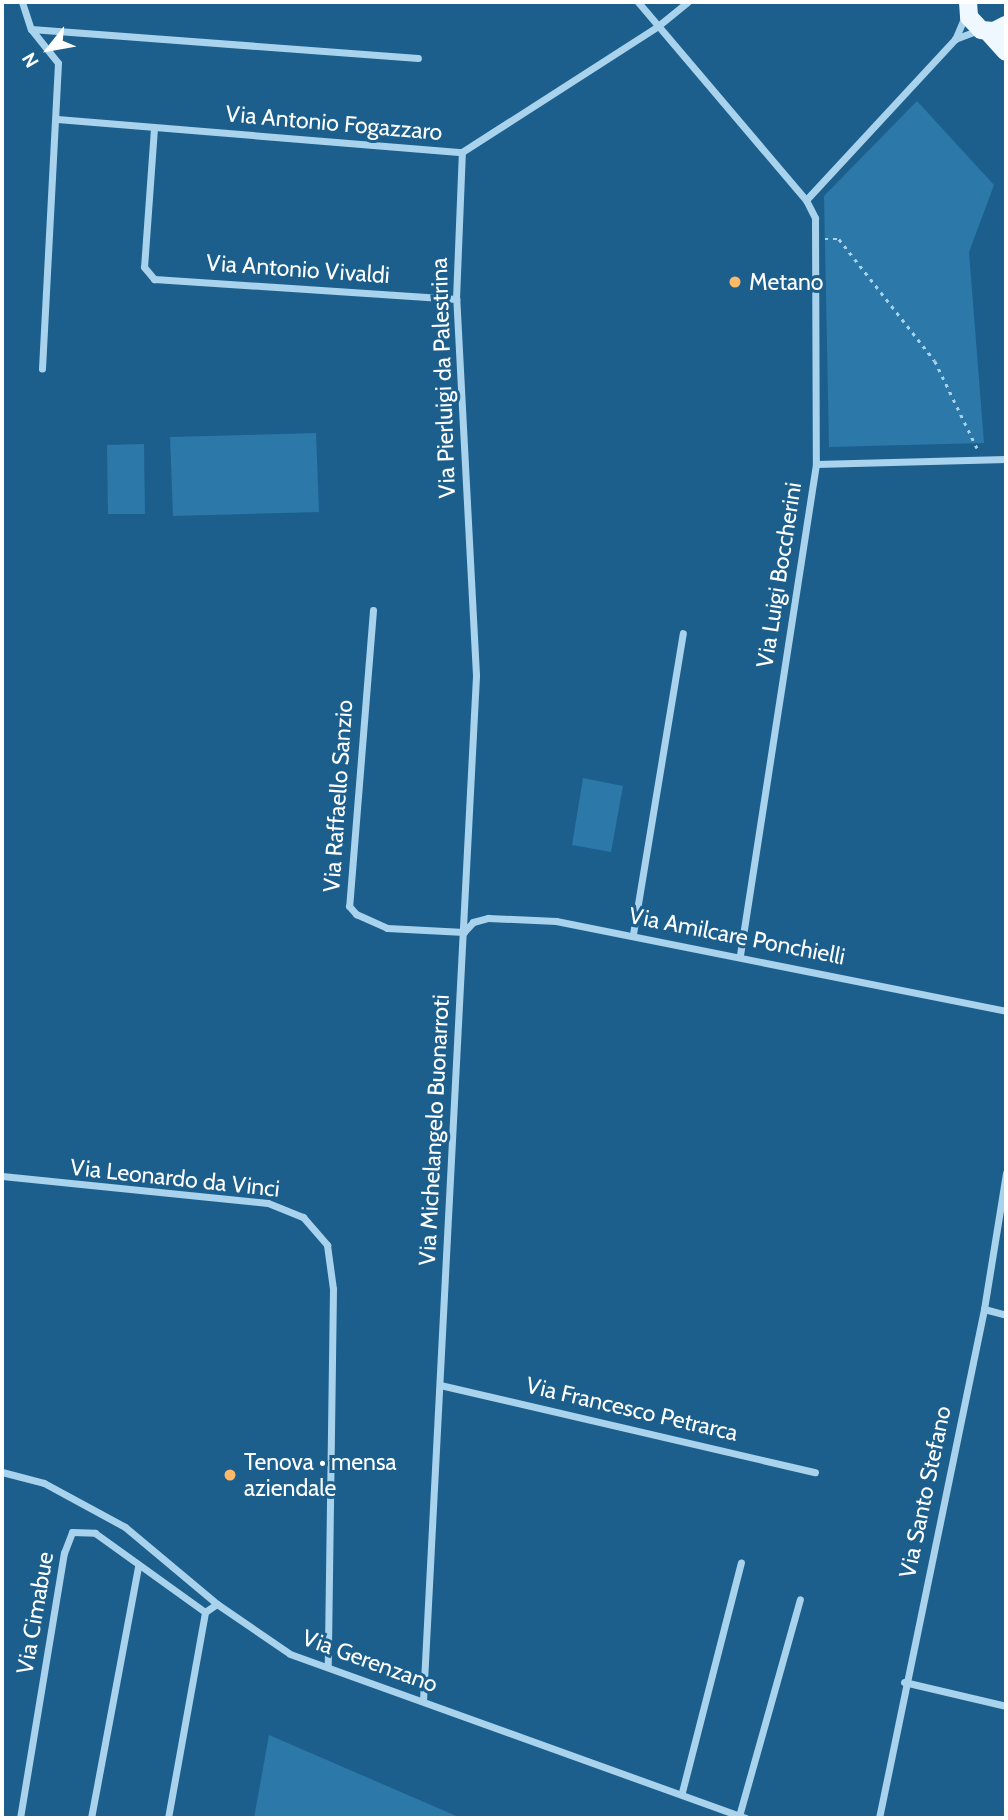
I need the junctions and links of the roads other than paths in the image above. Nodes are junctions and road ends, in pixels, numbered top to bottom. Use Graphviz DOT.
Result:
graph roads {
  1 [pos="22,2"];
  2 [pos="638,2"];
  3 [pos="688,2"];
  4 [pos="966,5"];
  5 [pos="1006,24"];
  6 [pos="659,26"];
  7 [pos="32,29"];
  8 [pos="984,31"];
  9 [pos="955,39"];
  10 [pos="1006,52"];
  11 [pos="418,58"];
  12 [pos="57,119"];
  13 [pos="154,128"];
  14 [pos="462,152"];
  15 [pos="806,200"];
  16 [pos="456,299"];
  17 [pos="42,369"];
  18 [pos="1006,458"];
  19 [pos="816,464"];
  20 [pos="470,561"];
  21 [pos="373,610"];
  22 [pos="682,633"];
  23 [pos="464,932"];
  24 [pos="633,934"];
  25 [pos="740,955"];
  26 [pos="1006,1011"];
  27 [pos="1006,1173"];
  28 [pos="2,1176"];
  29 [pos="984,1309"];
  30 [pos="1006,1315"];
  31 [pos="440,1385"];
  32 [pos="2,1472"];
  33 [pos="815,1472"];
  34 [pos="741,1562"];
  35 [pos="138,1566"];
  36 [pos="800,1599"];
  37 [pos="217,1604"];
  38 [pos="205,1612"];
  39 [pos="328,1667"];
  40 [pos="904,1682"];
  41 [pos="423,1701"];
  42 [pos="1006,1706"];
  43 [pos="682,1792"];
  44 [pos="742,1817"];
  45 [pos="20,1818"];
  46 [pos="91,1818"];
  47 [pos="168,1818"];
  48 [pos="879,1818"];
  1 -- 7 [label="street"];
  2 -- 6 [label="street"];
  3 -- 6 [label="street, Via Antonio Fogazzaro"];
  4 -- 8 [label="main road"];
  4 -- 9 [label="street"];
  5 -- 8 [label="main road"];
  6 -- 14 [label="street, Via Antonio Fogazzaro"];
  6 -- 15 [label="street"];
  7 -- 11 [label="street"];
  7 -- 12 [label="street"];
  8 -- 9 [label="street"];
  8 -- 10 [label="main road"];
  9 -- 15 [label="street"];
  12 -- 13 [label="street, Via Antonio Fogazzaro"];
  12 -- 17 [label="street"];
  13 -- 14 [label="street, Via Antonio Fogazzaro"];
  13 -- 16 [label="street, Via Antonio Vivaldi"];
  14 -- 16 [label="street, Via Pierluigi da Palestrina"];
  15 -- 19 [label="street, Via Luigi Boccherini"];
  16 -- 20 [label="street, Via Pierluigi da Palestrina"];
  18 -- 19 [label="street"];
  19 -- 25 [label="street, Via Luigi Boccherini"];
  20 -- 23 [label="street, Via Michelangelo Buonarroti"];
  21 -- 23 [label="street, Via Raffaello Sanzio"];
  22 -- 24 [label="street"];
  23 -- 24 [label="street, Via Amilcare Ponchielli"];
  23 -- 31 [label="street, Via Michelangelo Buonarroti"];
  24 -- 25 [label="street, Via Amilcare Ponchielli"];
  25 -- 26 [label="street, Via Amilcare Ponchielli"];
  27 -- 29 [label="street, Via Santo Stefano"];
  28 -- 39 [label="street, Via Leonardo da Vinci"];
  29 -- 30 [label="street"];
  29 -- 40 [label="street, Via Santo Stefano"];
  31 -- 33 [label="street, Via Francesco Petrarca"];
  31 -- 41 [label="street, Via Michelangelo Buonarroti"];
  32 -- 37 [label="street, Via Gerenzano"];
  34 -- 43 [label="street"];
  35 -- 38 [label="street, Via Cimabue"];
  35 -- 45 [label="street, Via Cimabue"];
  35 -- 46 [label="street"];
  36 -- 44 [label="street"];
  37 -- 38 [label="street"];
  37 -- 39 [label="street, Via Gerenzano"];
  38 -- 47 [label="street"];
  39 -- 41 [label="street, Via Gerenzano"];
  40 -- 42 [label="street"];
  40 -- 48 [label="street, Via Santo Stefano"];
  41 -- 43 [label="street, Via Gerenzano"];
  43 -- 44 [label="street, Via Gerenzano"];
}
